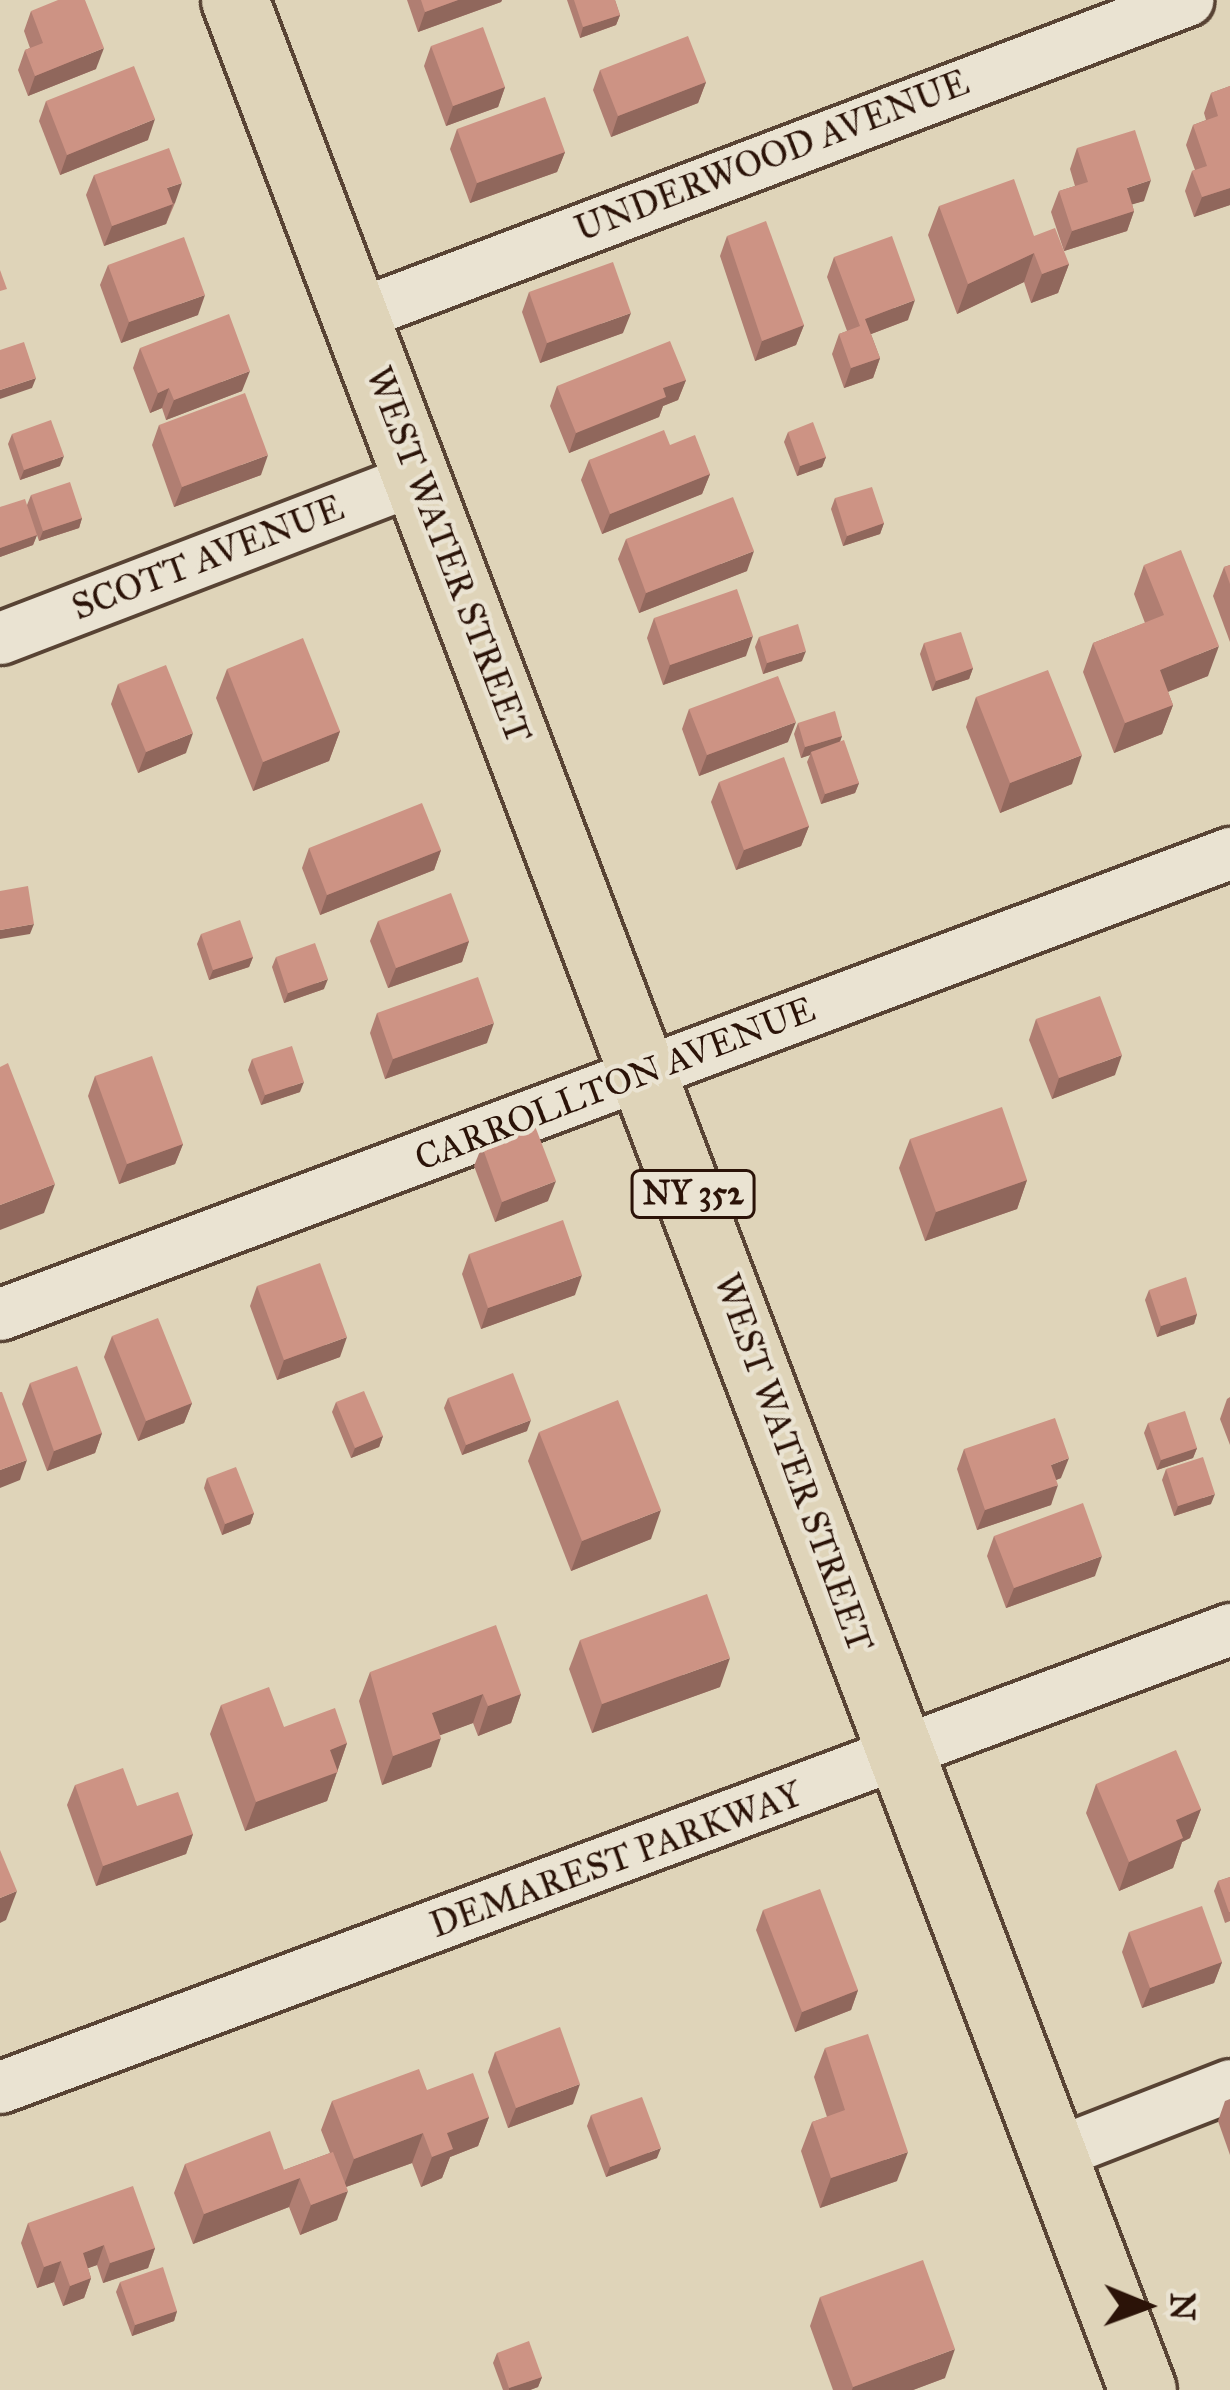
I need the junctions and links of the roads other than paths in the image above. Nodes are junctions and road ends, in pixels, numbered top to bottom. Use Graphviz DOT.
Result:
graph roads {
  1 [pos="235,0"];
  2 [pos="1187,0"];
  3 [pos="359,314"];
  4 [pos="416,478"];
  5 [pos="0,638"];
  6 [pos="1230,853"];
  7 [pos="646,1071"];
  8 [pos="0,1314"];
  9 [pos="1230,1629"];
  10 [pos="903,1753"];
  11 [pos="1230,2085"];
  12 [pos="0,2087"];
  13 [pos="1056,2153"];
  14 [pos="1142,2390"];
  1 -- 3 [label="main road, WEST WATER STREET / NY 352"];
  2 -- 3 [label="street, UNDERWOOD AVENUE"];
  3 -- 4 [label="main road, WEST WATER STREET / NY 352"];
  4 -- 5 [label="street, SCOTT AVENUE"];
  4 -- 7 [label="main road, WEST WATER STREET / NY 352"];
  6 -- 7 [label="street, CARROLLTON AVENUE"];
  7 -- 8 [label="street, CARROLLTON AVENUE"];
  7 -- 10 [label="main road, WEST WATER STREET / NY 352"];
  9 -- 10 [label="street, DEMAREST PARKWAY"];
  10 -- 12 [label="street, DEMAREST PARKWAY"];
  10 -- 13 [label="main road, WEST WATER STREET / NY 352"];
  11 -- 13 [label="street"];
  13 -- 14 [label="main road, WEST WATER STREET / NY 352"];
}
